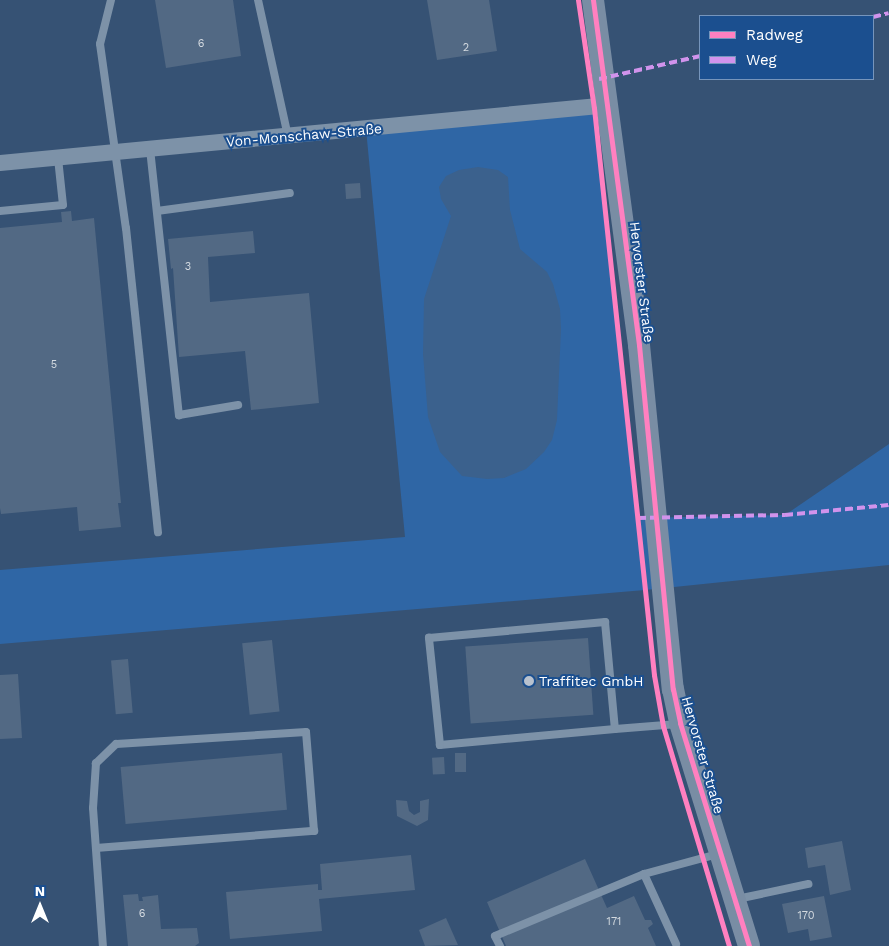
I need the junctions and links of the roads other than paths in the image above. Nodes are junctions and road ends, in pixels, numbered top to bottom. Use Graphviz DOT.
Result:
graph roads {
  1 [pos="111,0"];
  2 [pos="258,0"];
  3 [pos="593,0"];
  4 [pos="609,105"];
  5 [pos="288,137"];
  6 [pos="150,149"];
  7 [pos="114,153"];
  8 [pos="58,158"];
  9 [pos="0,163"];
  10 [pos="290,193"];
  11 [pos="157,210"];
  12 [pos="0,211"];
  13 [pos="238,406"];
  14 [pos="158,532"];
  15 [pos="680,723"];
  16 [pos="615,729"];
  17 [pos="96,848"];
  18 [pos="720,853"];
  19 [pos="644,874"];
  20 [pos="808,884"];
  21 [pos="734,899"];
  22 [pos="676,944"];
  23 [pos="103,946"];
  24 [pos="500,946"];
  25 [pos="749,946"];
  1 -- 7 [label="lane"];
  2 -- 5 [label="lane"];
  3 -- 4 [label="street, Hervorster Straße"];
  4 -- 5 [label="street, Von-Monschaw-Straße"];
  4 -- 15 [label="street, Hervorster Straße"];
  5 -- 6 [label="street, Von-Monschaw-Straße"];
  6 -- 7 [label="street, Von-Monschaw-Straße"];
  6 -- 11 [label="lane"];
  7 -- 8 [label="street, Von-Monschaw-Straße"];
  7 -- 14 [label="lane"];
  8 -- 9 [label="street, Von-Monschaw-Straße"];
  8 -- 12 [label="lane"];
  10 -- 11 [label="lane"];
  11 -- 13 [label="lane"];
  15 -- 16 [label="lane"];
  15 -- 18 [label="street, Hervorster Straße"];
  16 -- 16 [label="lane"];
  17 -- 17 [label="lane"];
  17 -- 23 [label="lane"];
  18 -- 19 [label="lane"];
  18 -- 21 [label="street, Hervorster Straße"];
  19 -- 22 [label="lane"];
  19 -- 24 [label="lane"];
  20 -- 21 [label="lane"];
  21 -- 25 [label="street, Hervorster Straße"];
}
